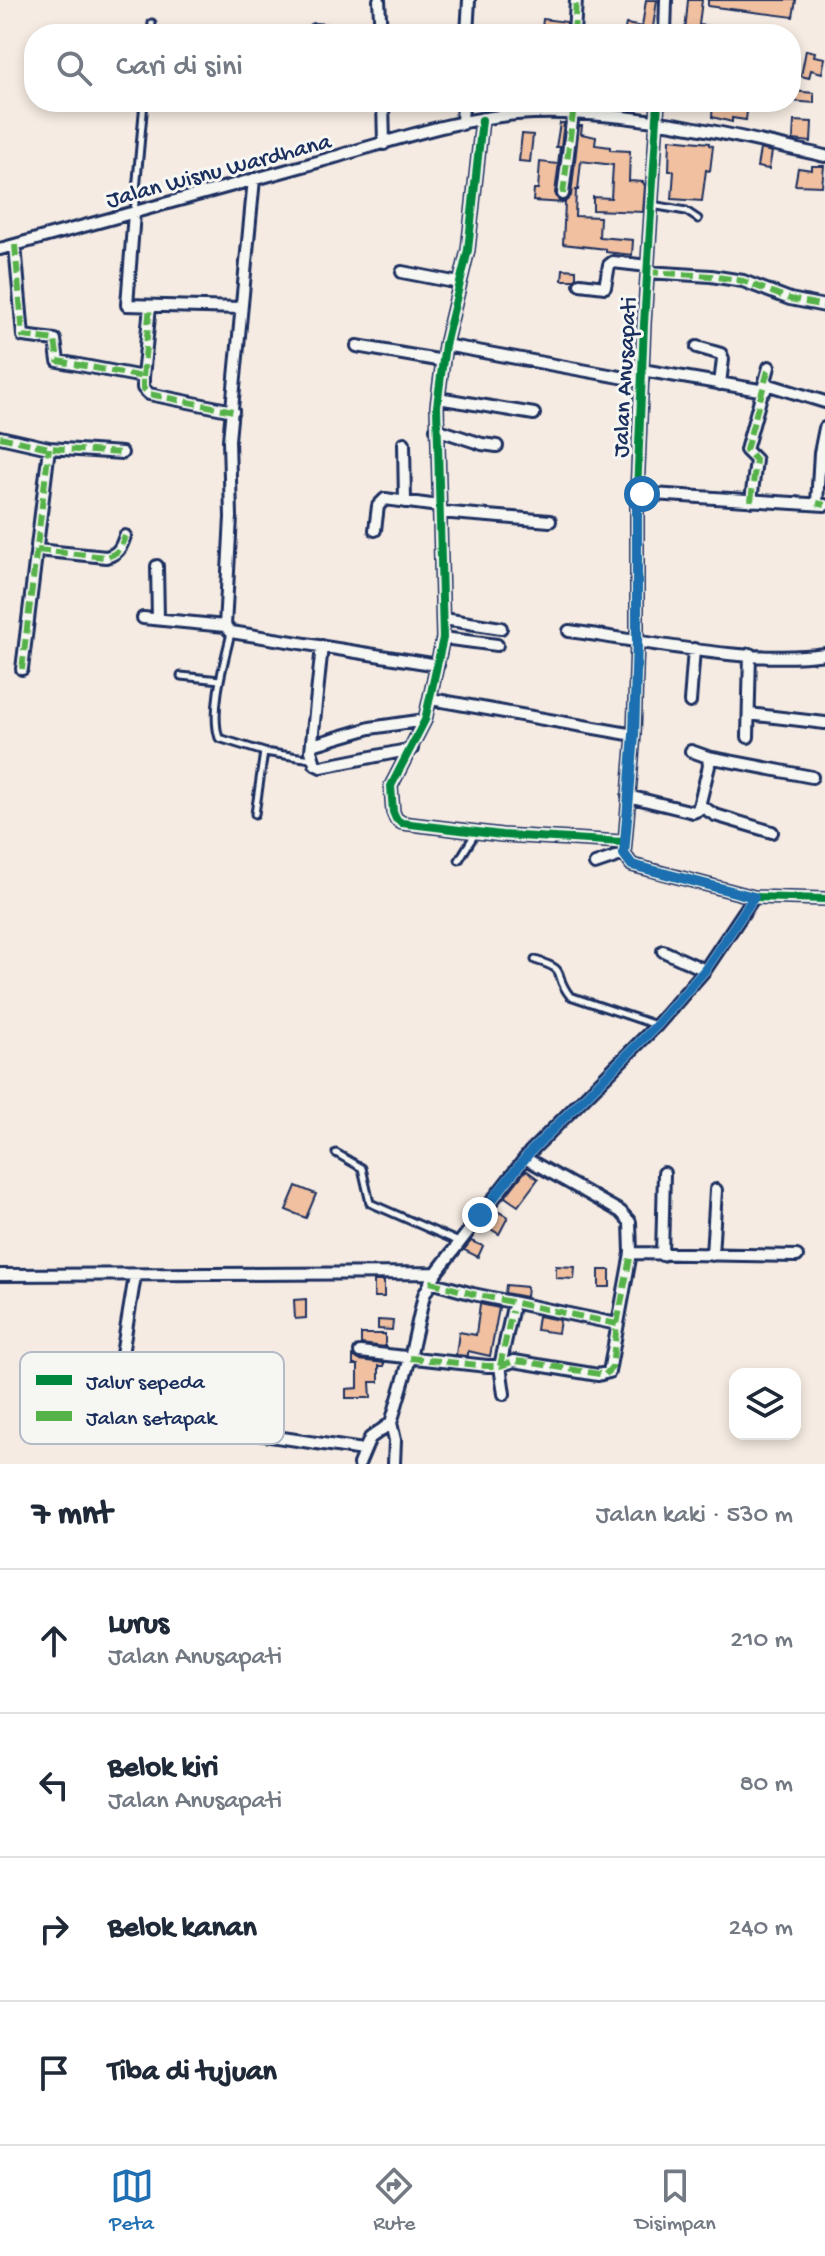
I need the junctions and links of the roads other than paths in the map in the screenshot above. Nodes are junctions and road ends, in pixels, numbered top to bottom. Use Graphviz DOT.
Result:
graph roads {
  1 [pos="379,0"];
  2 [pos="469,0"];
  3 [pos="576,0"];
  4 [pos="666,0"];
  5 [pos="380,24"];
  6 [pos="468,24"];
  7 [pos="575,24"];
  8 [pos="665,24"];
  9 [pos="143,112"];
  10 [pos="383,112"];
  11 [pos="463,112"];
  12 [pos="544,112"];
  13 [pos="568,112"];
  14 [pos="589,112"];
  15 [pos="658,112"];
  16 [pos="482,120"];
  17 [pos="657,122"];
  18 [pos="462,124"];
  19 [pos="384,144"];
  20 [pos="825,156"];
  21 [pos="254,179"];
  22 [pos="563,194"];
  23 [pos="651,205"];
  24 [pos="134,213"];
  25 [pos="698,219"];
  26 [pos="15,245"];
  27 [pos="0,249"];
  28 [pos="647,269"];
  29 [pos="402,272"];
  30 [pos="459,283"];
  31 [pos="580,284"];
  32 [pos="150,306"];
  33 [pos="825,306"];
  34 [pos="241,308"];
  35 [pos="445,345"];
  36 [pos="357,346"];
  37 [pos="697,347"];
  38 [pos="443,361"];
  39 [pos="769,367"];
  40 [pos="642,376"];
  41 [pos="143,377"];
  42 [pos="720,384"];
  43 [pos="765,387"];
  44 [pos="438,398"];
  45 [pos="825,402"];
  46 [pos="233,411"];
  47 [pos="534,414"];
  48 [pos="825,428"];
  49 [pos="436,429"];
  50 [pos="0,437"];
  51 [pos="404,443"];
  52 [pos="497,446"];
  53 [pos="49,448"];
  54 [pos="122,453"];
  55 [pos="637,493"];
  56 [pos="751,501"];
  57 [pos="405,502"];
  58 [pos="821,504"];
  59 [pos="439,509"];
  60 [pos="550,521"];
  61 [pos="375,530"];
  62 [pos="125,536"];
  63 [pos="37,550"];
  64 [pos="157,566"];
  65 [pos="143,618"];
  66 [pos="158,619"];
  67 [pos="444,619"];
  68 [pos="501,628"];
  69 [pos="228,629"];
  70 [pos="569,631"];
  71 [pos="443,638"];
  72 [pos="637,640"];
  73 [pos="497,645"];
  74 [pos="322,646"];
  75 [pos="694,649"];
  76 [pos="750,654"];
  77 [pos="825,654"];
  78 [pos="438,665"];
  79 [pos="22,669"];
  80 [pos="181,676"];
  81 [pos="220,680"];
  82 [pos="431,699"];
  83 [pos="690,702"];
  84 [pos="749,714"];
  85 [pos="425,720"];
  86 [pos="825,723"];
  87 [pos="634,735"];
  88 [pos="748,737"];
  89 [pos="312,745"];
  90 [pos="412,749"];
  91 [pos="691,751"];
  92 [pos="264,752"];
  93 [pos="708,757"];
  94 [pos="313,759"];
  95 [pos="812,777"];
  96 [pos="628,796"];
  97 [pos="701,806"];
  98 [pos="255,814"];
  99 [pos="772,832"];
  100 [pos="476,833"];
  101 [pos="623,842"];
  102 [pos="624,854"];
  103 [pos="459,860"];
  104 [pos="595,864"];
  105 [pos="750,896"];
  106 [pos="825,899"];
  107 [pos="663,951"];
  108 [pos="535,960"];
  109 [pos="705,970"];
  110 [pos="657,1025"];
  111 [pos="336,1153"];
  112 [pos="525,1158"];
  113 [pos="664,1173"];
  114 [pos="716,1190"];
  115 [pos="460,1242"];
  116 [pos="631,1253"];
  117 [pos="662,1255"];
  118 [pos="712,1255"];
  119 [pos="797,1256"];
  120 [pos="0,1275"];
  121 [pos="135,1276"];
  122 [pos="433,1277"];
  123 [pos="512,1311"];
  124 [pos="617,1324"];
  125 [pos="122,1352"];
  126 [pos="360,1352"];
  127 [pos="410,1358"];
  128 [pos="500,1366"];
  129 [pos="504,1394"];
  130 [pos="391,1423"];
  131 [pos="284,1438"];
  132 [pos="363,1450"];
  133 [pos="359,1464"];
  134 [pos="394,1464"];
  1 -- 5 [label="street"];
  2 -- 6 [label="street"];
  3 -- 7 [label="street"];
  4 -- 8 [label="street"];
  9 -- 24 [label="lane"];
  10 -- 19 [label="street"];
  11 -- 18 [label="street"];
  12 -- 16 [label="street, Jalan Wisnu Wardhana"];
  13 -- 22 [label="street"];
  14 -- 17 [label="street, Jalan Wisnu Wardhana"];
  15 -- 17 [label="street, Jalan Anusapati"];
  16 -- 18 [label="street, Jalan Wisnu Wardhana"];
  16 -- 30 [label="street"];
  17 -- 20 [label="street, Jalan Wisnu Wardhana"];
  17 -- 23 [label="street, Jalan Anusapati"];
  18 -- 19 [label="street, Jalan Wisnu Wardhana"];
  19 -- 21 [label="street, Jalan Wisnu Wardhana"];
  21 -- 24 [label="street, Jalan Wisnu Wardhana"];
  21 -- 34 [label="street"];
  23 -- 25 [label="lane"];
  23 -- 28 [label="street, Jalan Anusapati"];
  24 -- 26 [label="street, Jalan Wisnu Wardhana"];
  24 -- 32 [label="street"];
  26 -- 27 [label="street, Jalan Wisnu Wardhana"];
  26 -- 41 [label="street"];
  28 -- 31 [label="street"];
  28 -- 33 [label="street"];
  28 -- 40 [label="street, Jalan Anusapati"];
  29 -- 30 [label="street"];
  30 -- 35 [label="street"];
  32 -- 34 [label="street"];
  32 -- 41 [label="street"];
  34 -- 46 [label="street"];
  35 -- 38 [label="street"];
  35 -- 40 [label="street"];
  36 -- 38 [label="street"];
  37 -- 42 [label="street"];
  38 -- 44 [label="street"];
  39 -- 43 [label="street"];
  40 -- 42 [label="street"];
  40 -- 55 [label="street, Jalan Anusapati"];
  41 -- 46 [label="street"];
  42 -- 43 [label="street"];
  43 -- 45 [label="street"];
  43 -- 56 [label="street"];
  44 -- 47 [label="street"];
  44 -- 49 [label="street"];
  46 -- 69 [label="street"];
  48 -- 58 [label="street"];
  49 -- 52 [label="street"];
  49 -- 59 [label="street"];
  50 -- 53 [label="street"];
  51 -- 57 [label="street"];
  53 -- 54 [label="street"];
  53 -- 63 [label="street"];
  55 -- 56 [label="street"];
  55 -- 72 [label="street, Jalan Anusapati"];
  56 -- 58 [label="street"];
  57 -- 59 [label="street"];
  57 -- 61 [label="street"];
  59 -- 60 [label="street"];
  59 -- 67 [label="street"];
  62 -- 63 [label="street"];
  63 -- 79 [label="street"];
  64 -- 66 [label="street"];
  65 -- 66 [label="street"];
  66 -- 69 [label="street"];
  67 -- 68 [label="street"];
  67 -- 71 [label="street"];
  69 -- 74 [label="street"];
  69 -- 81 [label="lane"];
  70 -- 72 [label="street"];
  71 -- 73 [label="street"];
  71 -- 78 [label="street"];
  72 -- 75 [label="street"];
  72 -- 87 [label="street, Jalan Anusapati"];
  74 -- 78 [label="street"];
  74 -- 89 [label="street"];
  75 -- 76 [label="street"];
  75 -- 83 [label="street"];
  76 -- 77 [label="street"];
  76 -- 84 [label="street"];
  78 -- 82 [label="street"];
  80 -- 81 [label="lane"];
  81 -- 92 [label="lane"];
  82 -- 85 [label="street"];
  82 -- 87 [label="street"];
  84 -- 86 [label="street"];
  84 -- 88 [label="street"];
  85 -- 89 [label="street"];
  85 -- 90 [label="street"];
  87 -- 96 [label="street, Jalan Anusapati"];
  89 -- 94 [label="street"];
  90 -- 94 [label="street"];
  90 -- 100 [label="street"];
  91 -- 93 [label="street"];
  92 -- 94 [label="lane"];
  92 -- 98 [label="lane"];
  93 -- 95 [label="street"];
  93 -- 97 [label="street"];
  96 -- 97 [label="street"];
  96 -- 101 [label="street, Jalan Anusapati"];
  97 -- 99 [label="street"];
  100 -- 101 [label="street"];
  100 -- 103 [label="lane"];
  101 -- 102 [label="street, Jalan Anusapati"];
  102 -- 104 [label="street"];
  102 -- 105 [label="street"];
  105 -- 106 [label="street"];
  105 -- 109 [label="street"];
  107 -- 109 [label="street"];
  108 -- 110 [label="lane"];
  109 -- 110 [label="street"];
  110 -- 112 [label="street"];
  111 -- 115 [label="lane"];
  112 -- 115 [label="street"];
  112 -- 116 [label="street"];
  113 -- 117 [label="street"];
  114 -- 118 [label="street"];
  115 -- 122 [label="street"];
  116 -- 117 [label="street"];
  116 -- 124 [label="street"];
  117 -- 118 [label="street"];
  118 -- 119 [label="street"];
  120 -- 121 [label="street"];
  121 -- 122 [label="street"];
  121 -- 125 [label="street"];
  122 -- 124 [label="street"];
  122 -- 127 [label="street"];
  123 -- 128 [label="street"];
  124 -- 128 [label="street"];
  126 -- 127 [label="street"];
  127 -- 128 [label="street"];
  127 -- 130 [label="street"];
  128 -- 129 [label="street"];
  130 -- 132 [label="street"];
  130 -- 134 [label="street"];
  131 -- 132 [label="street"];
  132 -- 133 [label="street"];
}
